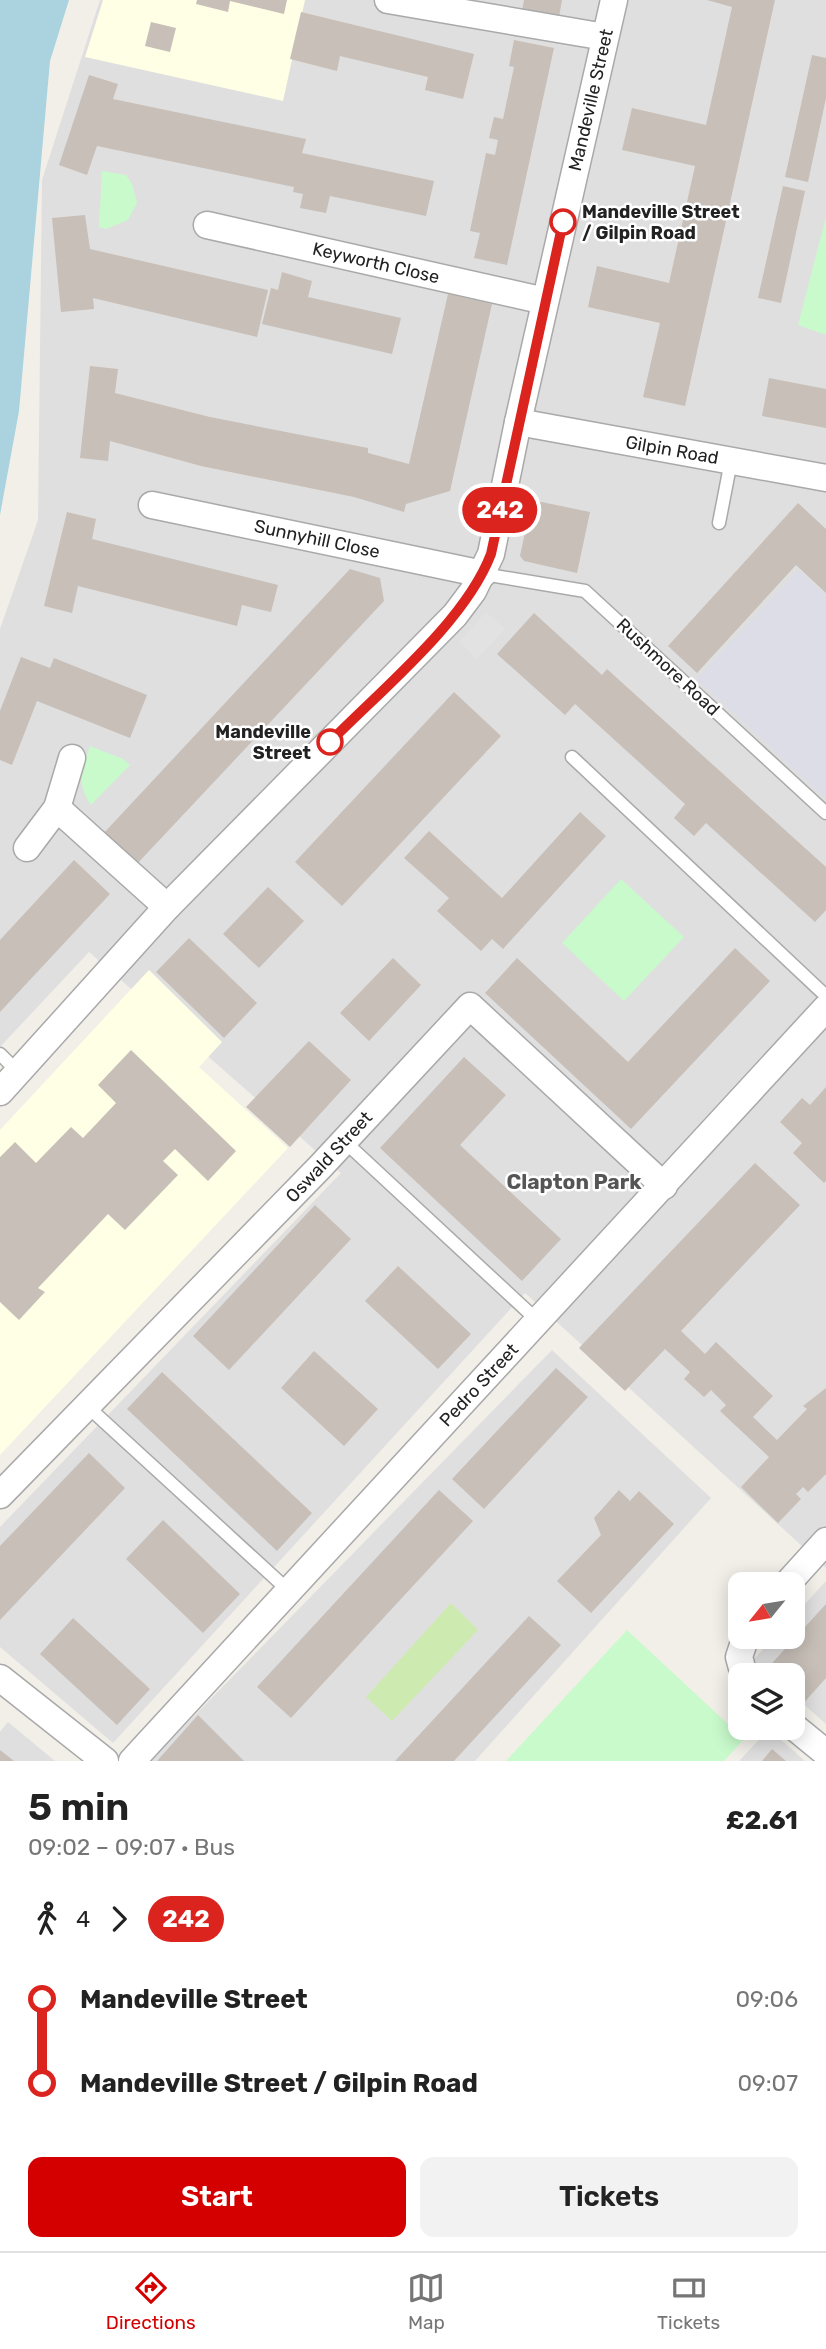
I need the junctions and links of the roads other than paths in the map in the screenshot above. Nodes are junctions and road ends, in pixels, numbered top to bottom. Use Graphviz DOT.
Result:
graph roads {
  1 [pos="388,0"];
  2 [pos="614,0"];
  3 [pos="605,37"];
  4 [pos="207,225"];
  5 [pos="545,301"];
  6 [pos="518,422"];
  7 [pos="731,461"];
  8 [pos="826,478"];
  9 [pos="152,505"];
  10 [pos="719,523"];
  11 [pos="483,574"];
  12 [pos="572,757"];
  13 [pos="72,758"];
  14 [pos="57,808"];
  15 [pos="826,813"];
  16 [pos="27,848"];
  17 [pos="167,907"];
  18 [pos="826,996"];
  19 [pos="826,1008"];
  20 [pos="9,1063"];
  21 [pos="0,1092"];
  22 [pos="344,1142"];
  23 [pos="664,1186"];
  24 [pos="538,1321"];
  25 [pos="87,1406"];
  26 [pos="0,1495"];
  27 [pos="826,1541"];
  28 [pos="798,1572"];
  29 [pos="289,1591"];
  30 [pos="0,1678"];
  31 [pos="805,1735"];
  32 [pos="825,1751"];
  33 [pos="104,1761"];
  34 [pos="131,1761"];
  1 -- 3 [label="street"];
  2 -- 3 [label="street, Mandeville Street"];
  3 -- 5 [label="street, Mandeville Street"];
  4 -- 5 [label="street, Keyworth Close"];
  5 -- 6 [label="street, Mandeville Street"];
  6 -- 7 [label="street, Gilpin Road"];
  6 -- 11 [label="street, Mandeville Street"];
  7 -- 8 [label="street, Gilpin Road"];
  7 -- 10 [label="lane"];
  9 -- 11 [label="street, Sunnyhill Close"];
  11 -- 15 [label="lane, Rushmore Road"];
  11 -- 17 [label="street, Mandeville Street"];
  12 -- 18 [label="lane"];
  13 -- 14 [label="street"];
  14 -- 16 [label="street"];
  14 -- 17 [label="street"];
  17 -- 20 [label="street, Mandeville Street"];
  19 -- 23 [label="street, Pedro Street"];
  20 -- 21 [label="street, Mandeville Street"];
  22 -- 23 [label="street, Oswald Street"];
  22 -- 24 [label="lane"];
  22 -- 25 [label="street, Oswald Street"];
  23 -- 24 [label="street, Pedro Street"];
  24 -- 29 [label="street, Pedro Street"];
  25 -- 26 [label="street, Oswald Street"];
  25 -- 29 [label="lane"];
  27 -- 28 [label="street"];
  29 -- 34 [label="street, Pedro Street"];
  30 -- 33 [label="street"];
  31 -- 32 [label="street"];
}
